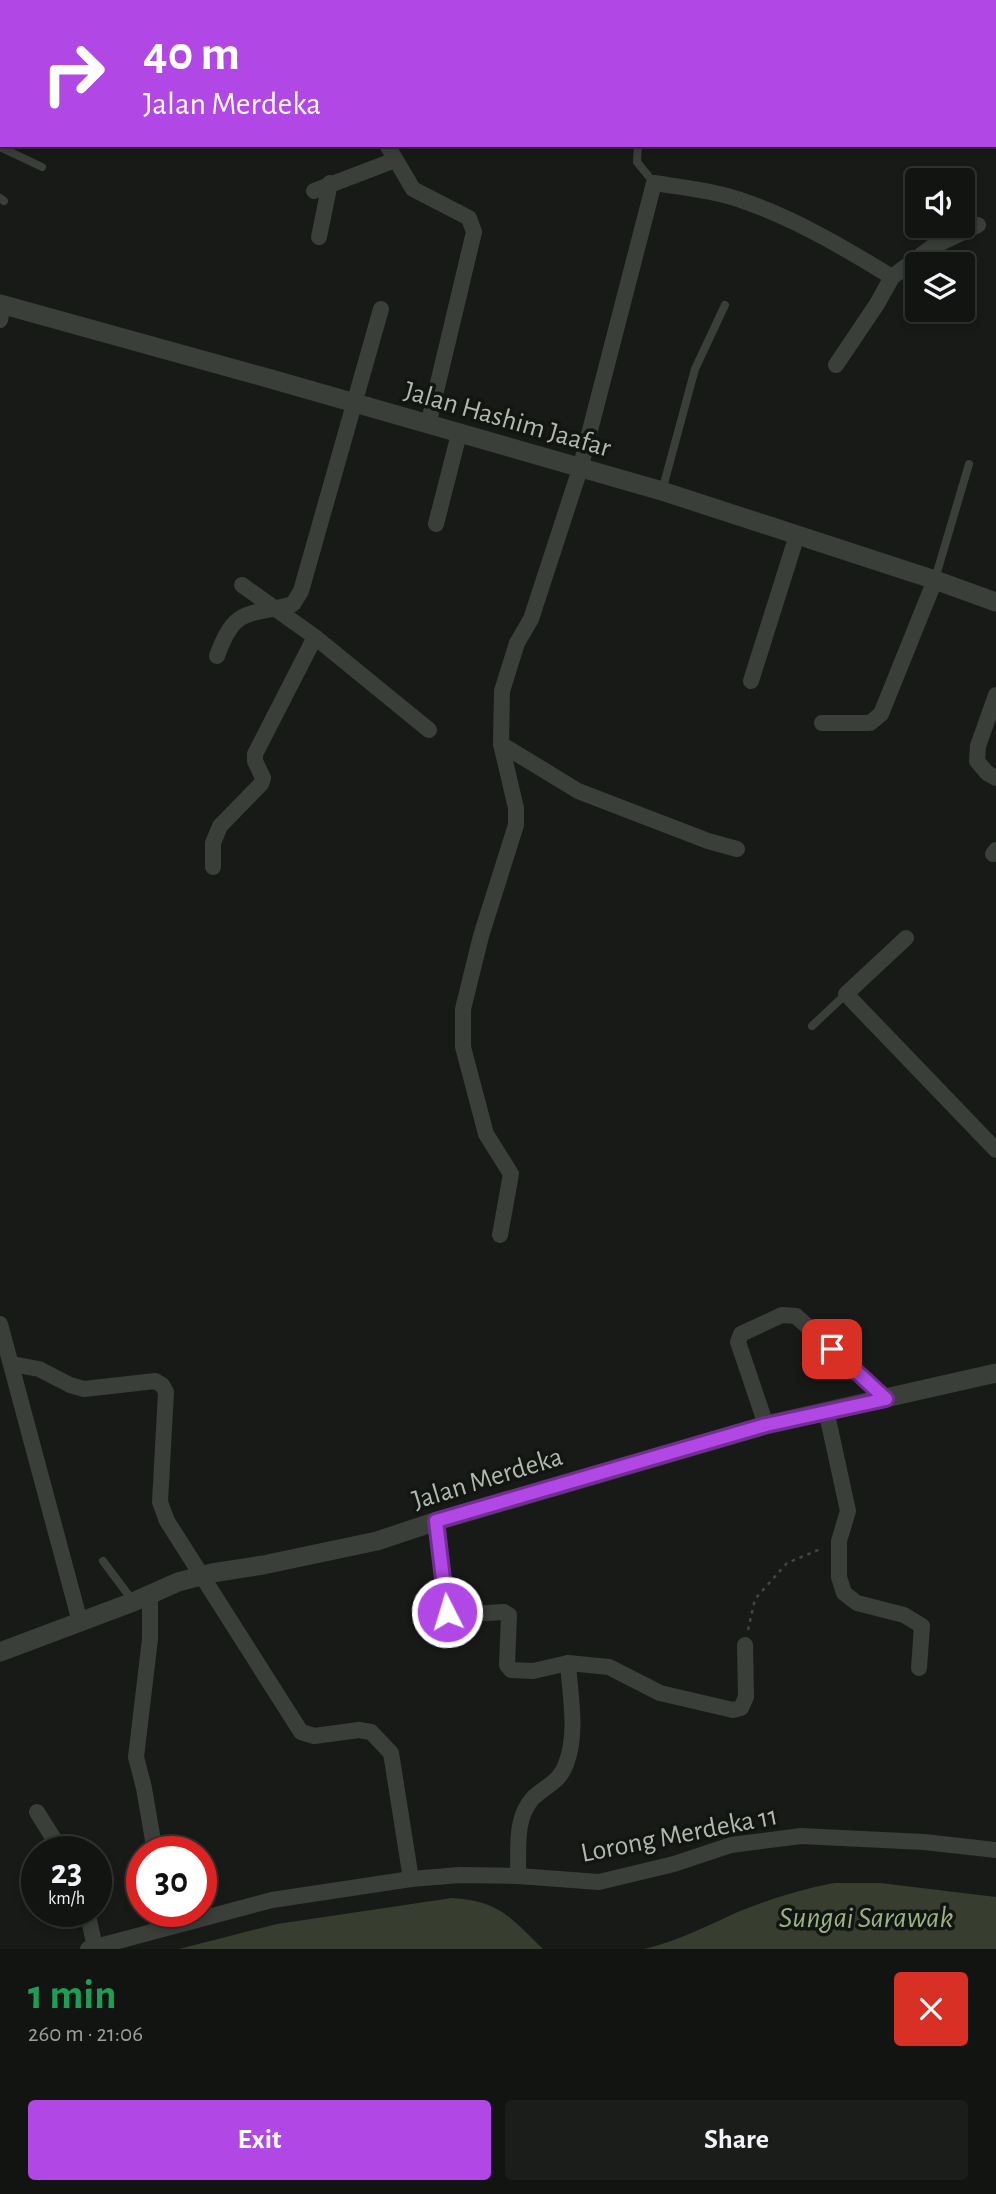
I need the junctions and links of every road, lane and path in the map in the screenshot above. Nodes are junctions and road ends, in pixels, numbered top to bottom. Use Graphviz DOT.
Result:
graph roads {
  1 [pos="0,147"];
  2 [pos="638,147"];
  3 [pos="391,152"];
  4 [pos="42,167"];
  5 [pos="330,183"];
  6 [pos="654,183"];
  7 [pos="314,191"];
  8 [pos="978,225"];
  9 [pos="319,237"];
  10 [pos="892,276"];
  11 [pos="725,305"];
  12 [pos="381,309"];
  13 [pos="1,310"];
  14 [pos="836,365"];
  15 [pos="355,403"];
  16 [pos="428,425"];
  17 [pos="459,434"];
  18 [pos="969,464"];
  19 [pos="580,468"];
  20 [pos="662,491"];
  21 [pos="436,524"];
  22 [pos="797,535"];
  23 [pos="935,580"];
  24 [pos="242,585"];
  25 [pos="996,602"];
  26 [pos="276,609"];
  27 [pos="316,637"];
  28 [pos="217,656"];
  29 [pos="751,681"];
  30 [pos="996,695"];
  31 [pos="822,723"];
  32 [pos="429,730"];
  33 [pos="501,744"];
  34 [pos="996,778"];
  35 [pos="737,849"];
  36 [pos="213,867"];
  37 [pos="906,938"];
  38 [pos="846,994"];
  39 [pos="813,1026"];
  40 [pos="996,1150"];
  41 [pos="500,1235"];
  42 [pos="0,1324"];
  43 [pos="12,1364"];
  44 [pos="996,1373"];
  45 [pos="886,1399"];
  46 [pos="826,1410"];
  47 [pos="766,1425"];
  48 [pos="436,1521"];
  49 [pos="839,1542"];
  50 [pos="103,1561"];
  51 [pos="203,1575"];
  52 [pos="142,1598"];
  53 [pos="80,1622"];
  54 [pos="745,1645"];
  55 [pos="0,1652"];
  56 [pos="568,1663"];
  57 [pos="919,1668"];
  58 [pos="37,1812"];
  59 [pos="52,1836"];
  60 [pos="152,1836"];
  61 [pos="996,1850"];
  62 [pos="518,1876"];
  63 [pos="411,1879"];
  64 [pos="217,1910"];
  65 [pos="89,1927"];
  66 [pos="145,1927"];
  67 [pos="91,1948"];
  1 -- 4 [label="lane"];
  2 -- 6 [label="lane"];
  3 -- 5 [label="street"];
  3 -- 16 [label="street"];
  5 -- 7 [label="street"];
  5 -- 9 [label="street"];
  6 -- 10 [label="street"];
  6 -- 19 [label="street"];
  8 -- 10 [label="street"];
  10 -- 14 [label="street"];
  11 -- 20 [label="lane"];
  12 -- 15 [label="street"];
  13 -- 15 [label="street, Jalan Hashim Jaafar"];
  15 -- 16 [label="street, Jalan Hashim Jaafar"];
  15 -- 26 [label="street"];
  16 -- 17 [label="street, Jalan Hashim Jaafar"];
  17 -- 19 [label="street, Jalan Hashim Jaafar"];
  17 -- 21 [label="street"];
  18 -- 23 [label="lane"];
  19 -- 20 [label="street, Jalan Hashim Jaafar"];
  19 -- 33 [label="street"];
  20 -- 22 [label="street, Jalan Hashim Jaafar"];
  22 -- 23 [label="street, Jalan Hashim Jaafar"];
  22 -- 29 [label="street"];
  23 -- 25 [label="street, Jalan Hashim Jaafar"];
  23 -- 31 [label="street"];
  24 -- 26 [label="street"];
  26 -- 27 [label="street"];
  26 -- 28 [label="street"];
  27 -- 32 [label="street"];
  27 -- 36 [label="street"];
  30 -- 34 [label="street"];
  33 -- 35 [label="street"];
  33 -- 41 [label="street"];
  37 -- 38 [label="street"];
  38 -- 39 [label="lane"];
  38 -- 40 [label="street"];
  42 -- 43 [label="street"];
  43 -- 51 [label="street"];
  43 -- 53 [label="street"];
  44 -- 45 [label="street, Jalan Merdeka"];
  45 -- 46 [label="street, Jalan Merdeka"];
  45 -- 47 [label="street"];
  46 -- 47 [label="street, Jalan Merdeka"];
  46 -- 49 [label="street"];
  47 -- 48 [label="street, Jalan Merdeka"];
  48 -- 51 [label="street, Jalan Merdeka"];
  48 -- 56 [label="street"];
  49 -- 54 [label="path"];
  49 -- 57 [label="street"];
  50 -- 52 [label="lane"];
  51 -- 52 [label="street, Jalan Merdeka"];
  51 -- 63 [label="street"];
  52 -- 53 [label="street, Jalan Merdeka"];
  52 -- 60 [label="street"];
  53 -- 55 [label="street, Jalan Merdeka"];
  54 -- 56 [label="street"];
  56 -- 62 [label="street"];
  58 -- 59 [label="street"];
  61 -- 62 [label="street, Lorong Merdeka 11"];
  62 -- 63 [label="street, Lorong Merdeka 11"];
  63 -- 64 [label="street, Lorong Merdeka 11"];
  65 -- 67 [label="street"];
  66 -- 67 [label="street, Lorong Merdeka 11"];
}
